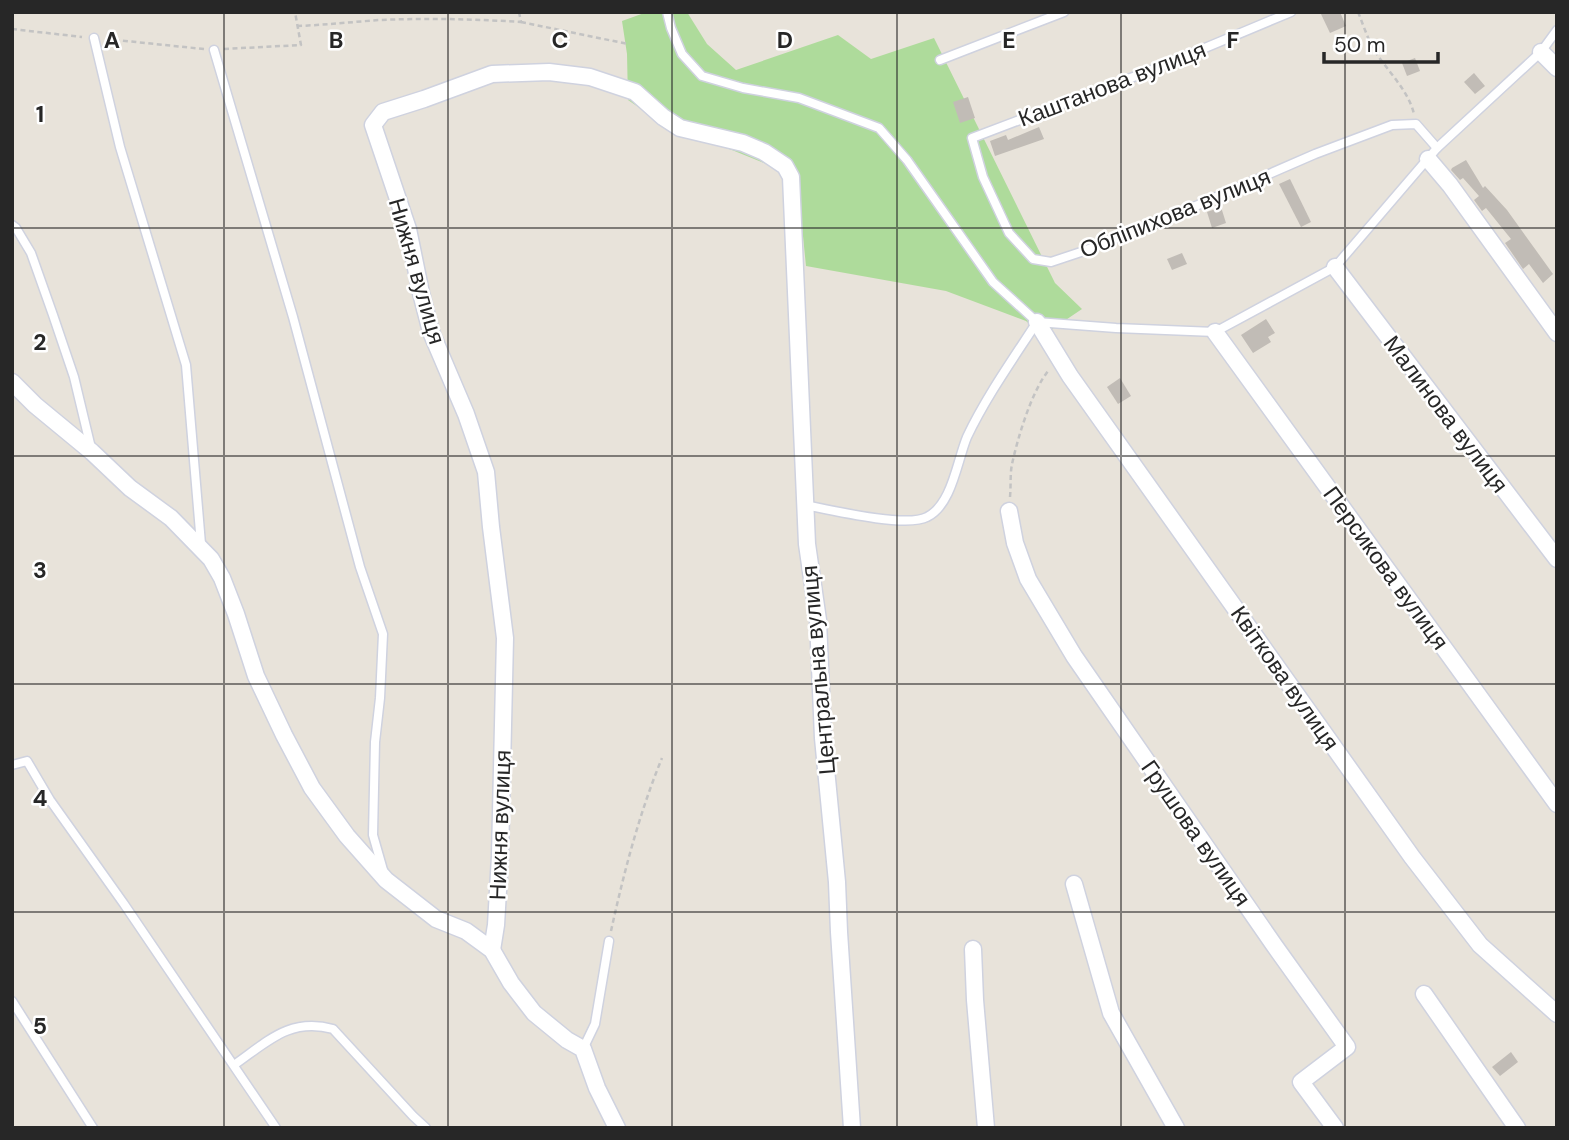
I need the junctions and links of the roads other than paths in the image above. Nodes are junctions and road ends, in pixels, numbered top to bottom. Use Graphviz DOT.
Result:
graph roads {
  1 [pos="667,12"];
  2 [pos="1064,12"];
  3 [pos="1291,12"];
  4 [pos="1557,30"];
  5 [pos="94,38"];
  6 [pos="214,50"];
  7 [pos="1541,51"];
  8 [pos="940,60"];
  9 [pos="1557,68"];
  10 [pos="972,138"];
  11 [pos="1432,154"];
  12 [pos="792,213"];
  13 [pos="12,225"];
  14 [pos="1335,268"];
  15 [pos="1037,321"];
  16 [pos="1215,332"];
  17 [pos="1557,332"];
  18 [pos="12,382"];
  19 [pos="92,452"];
  20 [pos="805,505"];
  21 [pos="1009,511"];
  22 [pos="201,547"];
  23 [pos="1557,559"];
  24 [pos="12,765"];
  25 [pos="1557,804"];
  26 [pos="386,880"];
  27 [pos="1074,884"];
  28 [pos="609,941"];
  29 [pos="973,949"];
  30 [pos="492,950"];
  31 [pos="1424,994"];
  32 [pos="12,1001"];
  33 [pos="1557,1014"];
  34 [pos="583,1049"];
  35 [pos="234,1065"];
  36 [pos="93,1128"];
  37 [pos="276,1128"];
  38 [pos="426,1128"];
  39 [pos="617,1128"];
  40 [pos="852,1128"];
  41 [pos="986,1128"];
  42 [pos="1176,1128"];
  43 [pos="1335,1128"];
  44 [pos="1517,1128"];
  1 -- 15 [label="lane"];
  2 -- 8 [label="lane"];
  3 -- 10 [label="lane, Каштанова вулиця"];
  4 -- 7 [label="lane"];
  5 -- 22 [label="lane"];
  6 -- 26 [label="lane"];
  7 -- 9 [label="street"];
  7 -- 11 [label="lane"];
  10 -- 11 [label="lane, Обліпихова вулиця"];
  11 -- 14 [label="lane"];
  11 -- 17 [label="street"];
  12 -- 20 [label="street, Центральна вулиця"];
  12 -- 30 [label="street, Нижня вулиця"];
  13 -- 19 [label="lane"];
  14 -- 16 [label="lane"];
  14 -- 23 [label="street, Малинова вулиця"];
  15 -- 16 [label="lane"];
  15 -- 20 [label="lane"];
  15 -- 33 [label="street, Квіткова вулиця"];
  16 -- 25 [label="street, Персикова вулиця"];
  18 -- 19 [label="street"];
  19 -- 22 [label="street"];
  20 -- 40 [label="street, Центральна вулиця"];
  21 -- 43 [label="street, Грушова вулиця"];
  22 -- 26 [label="street"];
  24 -- 35 [label="lane"];
  26 -- 30 [label="street"];
  27 -- 42 [label="street"];
  28 -- 34 [label="lane"];
  29 -- 41 [label="street"];
  30 -- 34 [label="street"];
  31 -- 44 [label="street"];
  32 -- 36 [label="lane"];
  34 -- 39 [label="street"];
  35 -- 37 [label="lane"];
  35 -- 38 [label="lane"];
}
